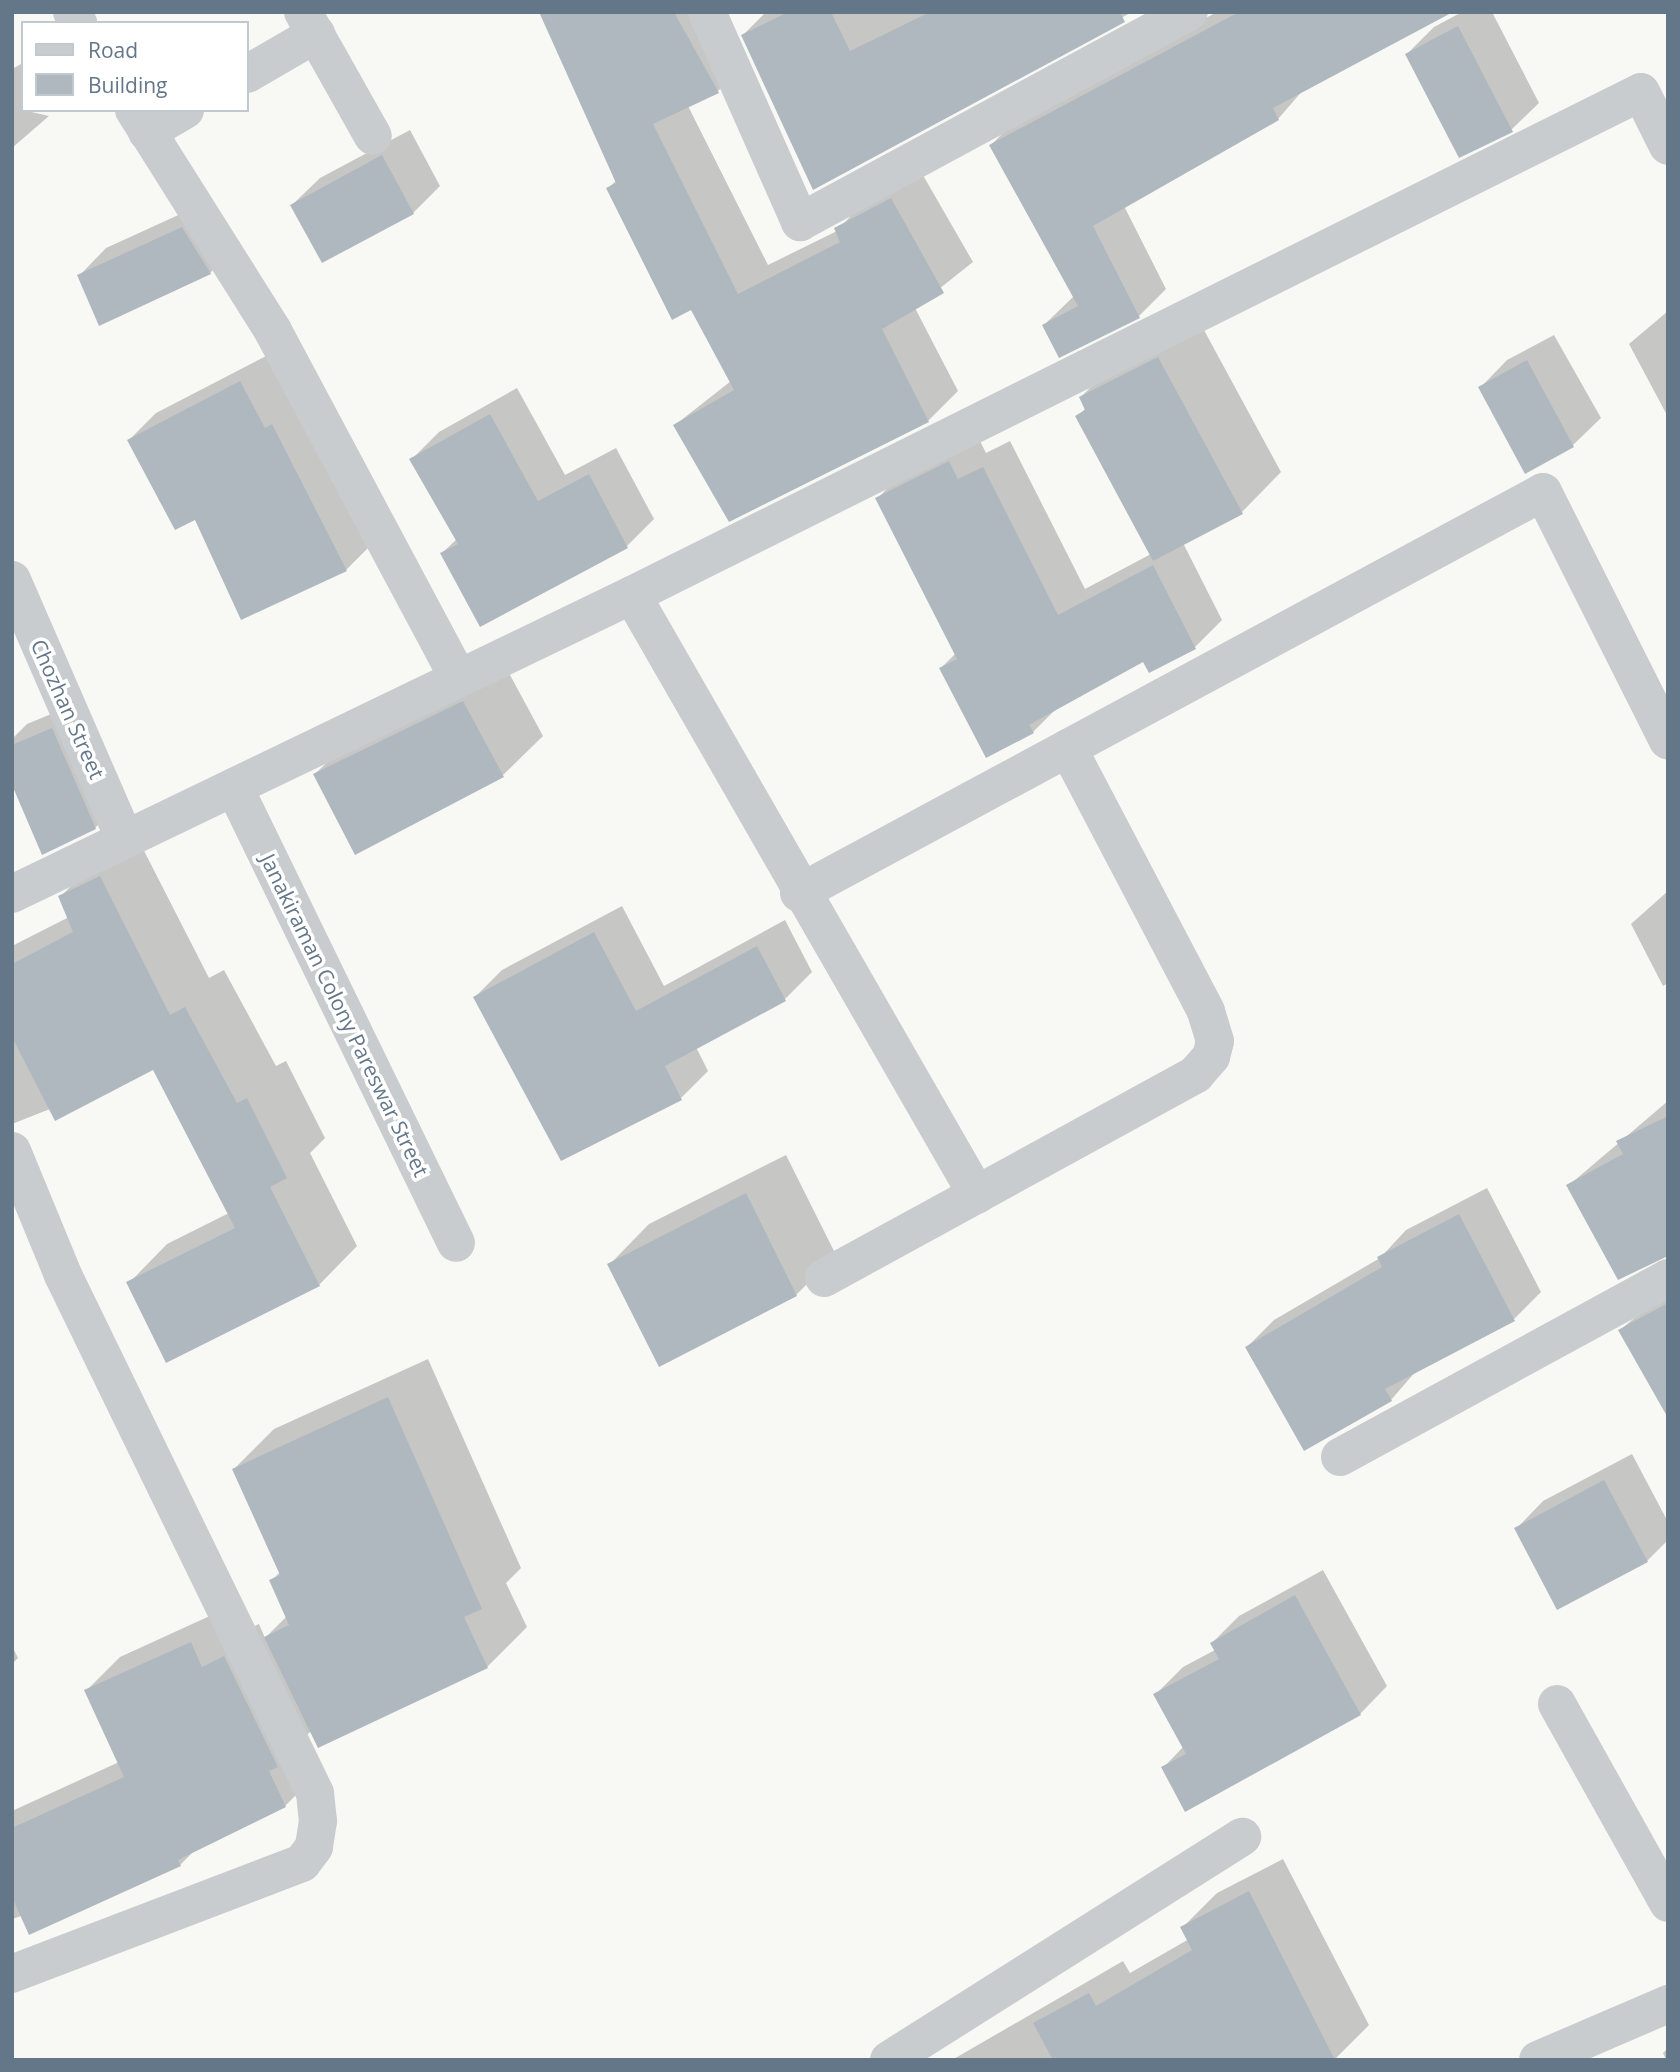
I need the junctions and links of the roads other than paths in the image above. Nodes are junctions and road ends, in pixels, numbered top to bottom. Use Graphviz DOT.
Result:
graph roads {
  1 [pos="707,12"];
  2 [pos="1189,12"];
  3 [pos="310,23"];
  4 [pos="248,73"];
  5 [pos="177,112"];
  6 [pos="140,121"];
  7 [pos="373,136"];
  8 [pos="1668,146"];
  9 [pos="12,580"];
  10 [pos="632,595"];
  11 [pos="457,677"];
  12 [pos="1668,740"];
  13 [pos="1068,748"];
  14 [pos="234,786"];
  15 [pos="124,838"];
  16 [pos="799,893"];
  17 [pos="12,894"];
  18 [pos="12,1151"];
  19 [pos="976,1195"];
  20 [pos="456,1243"];
  21 [pos="824,1278"];
  22 [pos="1668,1278"];
  23 [pos="1340,1457"];
  24 [pos="1558,1704"];
  25 [pos="1242,1837"];
  26 [pos="1668,1903"];
  27 [pos="12,1974"];
  28 [pos="1668,2004"];
  29 [pos="889,2060"];
  30 [pos="1538,2060"];
  1 -- 2 [label="street"];
  3 -- 4 [label="street"];
  3 -- 7 [label="street"];
  5 -- 6 [label="street"];
  6 -- 11 [label="street"];
  8 -- 10 [label="street"];
  9 -- 15 [label="street, Chozhan Street"];
  10 -- 11 [label="street"];
  10 -- 16 [label="street"];
  11 -- 14 [label="street"];
  12 -- 13 [label="street"];
  13 -- 16 [label="street"];
  13 -- 19 [label="street"];
  14 -- 15 [label="street"];
  14 -- 20 [label="street, Janakiraman Colony Pareswar Street"];
  15 -- 17 [label="street"];
  16 -- 19 [label="street"];
  18 -- 27 [label="street"];
  19 -- 21 [label="street"];
  22 -- 23 [label="street"];
  24 -- 26 [label="street"];
  25 -- 29 [label="street"];
  28 -- 30 [label="street"];
}
